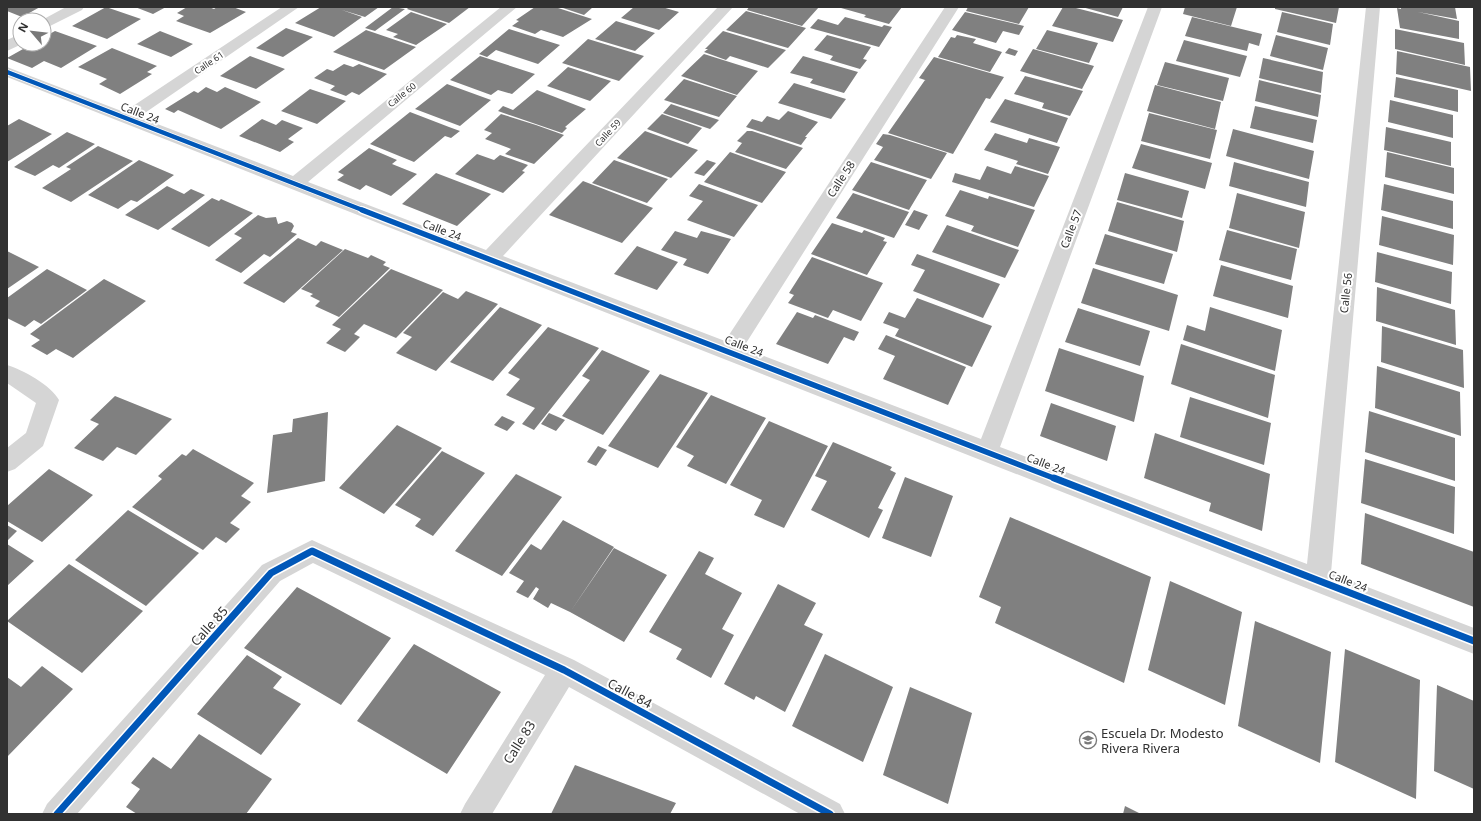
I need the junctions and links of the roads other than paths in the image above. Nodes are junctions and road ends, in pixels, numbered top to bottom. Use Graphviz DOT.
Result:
graph roads {
  1 [pos="76,7"];
  2 [pos="292,7"];
  3 [pos="510,7"];
  4 [pos="726,7"];
  5 [pos="952,7"];
  6 [pos="1155,7"];
  7 [pos="1373,7"];
  8 [pos="52,20"];
  9 [pos="7,72"];
  10 [pos="126,118"];
  11 [pos="294,184"];
  12 [pos="489,259"];
  13 [pos="730,351"];
  14 [pos="7,373"];
  15 [pos="987,452"];
  16 [pos="7,462"];
  17 [pos="1318,580"];
  18 [pos="415,600"];
  19 [pos="1474,641"];
  20 [pos="564,670"];
  21 [pos="57,814"];
  22 [pos="475,814"];
  23 [pos="830,814"];
  1 -- 8 [label="street"];
  2 -- 10 [label="street, Calle 61"];
  3 -- 11 [label="street, Calle 60"];
  4 -- 12 [label="street, Calle 59"];
  5 -- 13 [label="street, Calle 58"];
  6 -- 15 [label="street, Calle 57"];
  7 -- 17 [label="street, Calle 56"];
  9 -- 10 [label="street, Calle 24"];
  10 -- 11 [label="street, Calle 24"];
  11 -- 12 [label="street, Calle 24"];
  12 -- 13 [label="street, Calle 24"];
  13 -- 15 [label="street, Calle 24"];
  14 -- 16 [label="street"];
  15 -- 17 [label="street, Calle 24"];
  17 -- 19 [label="street, Calle 24"];
  18 -- 20 [label="street, Calle 84"];
  18 -- 21 [label="street, Calle 85"];
  20 -- 22 [label="street, Calle 83"];
  20 -- 23 [label="street, Calle 84"];
}
